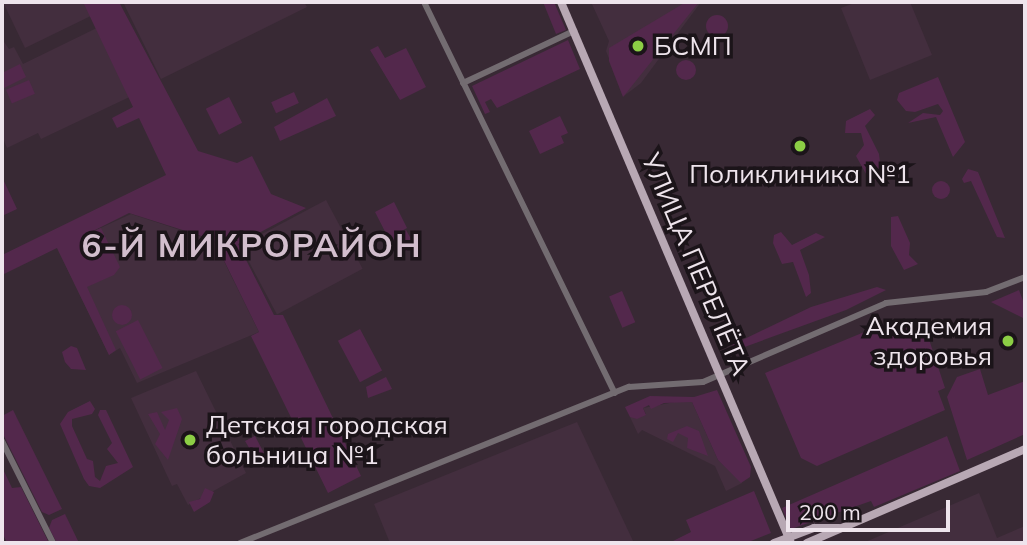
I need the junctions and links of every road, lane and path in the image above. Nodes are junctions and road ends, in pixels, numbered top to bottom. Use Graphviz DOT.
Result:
graph roads {
  1 [pos="424,2"];
  2 [pos="561,2"];
  3 [pos="574,31"];
  4 [pos="463,83"];
  5 [pos="1025,277"];
  6 [pos="720,374"];
  7 [pos="615,393"];
  8 [pos="2,440"];
  9 [pos="1025,449"];
  10 [pos="842,528"];
  11 [pos="790,540"];
  12 [pos="53,543"];
  13 [pos="240,543"];
  14 [pos="774,543"];
  15 [pos="807,543"];
  1 -- 4 [label="street"];
  2 -- 3 [label="main road, УЛИЦА ПЕРЕЛЁТА"];
  3 -- 4 [label="street"];
  3 -- 6 [label="main road, УЛИЦА ПЕРЕЛЁТА"];
  4 -- 7 [label="street"];
  5 -- 6 [label="street"];
  6 -- 7 [label="street"];
  6 -- 11 [label="main road, УЛИЦА ПЕРЕЛЁТА"];
  7 -- 13 [label="street"];
  8 -- 12 [label="street"];
  9 -- 10 [label="main road"];
  10 -- 11 [label="main road"];
  10 -- 15 [label="main road"];
  11 -- 14 [label="main road"];
}
